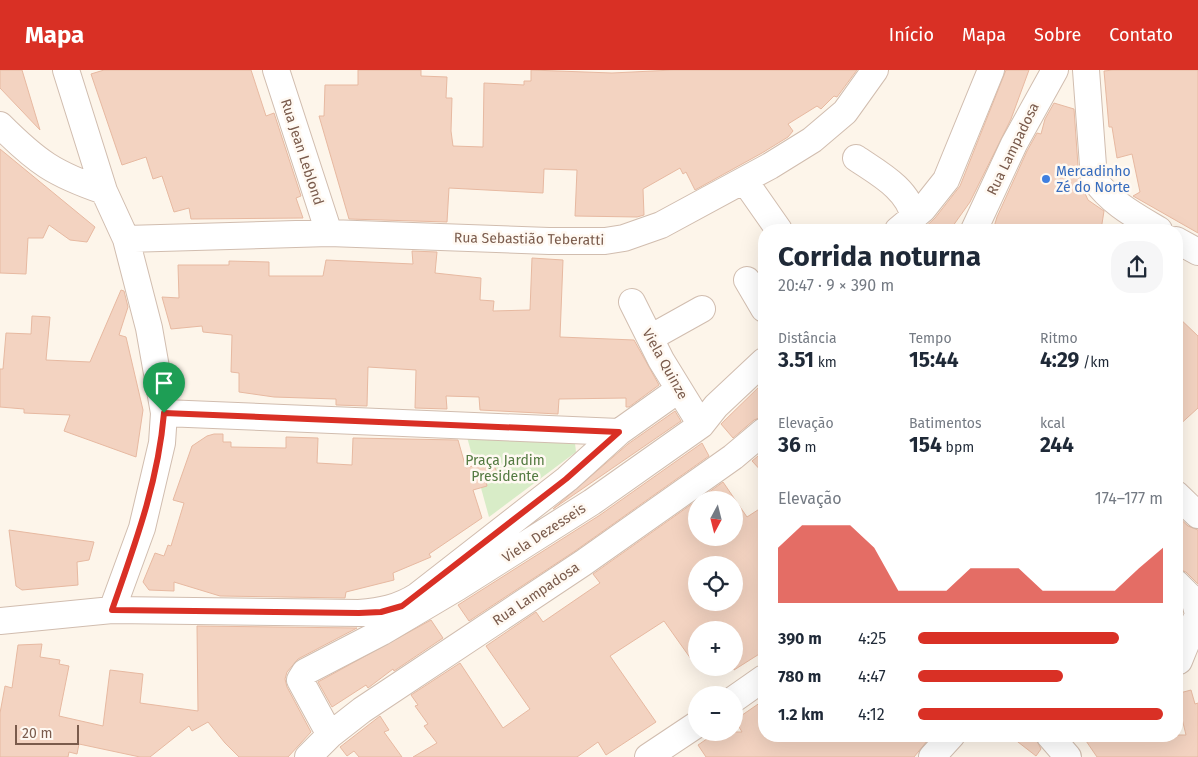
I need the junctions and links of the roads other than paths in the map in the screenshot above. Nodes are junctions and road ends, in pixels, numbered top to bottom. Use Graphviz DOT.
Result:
graph roads {
  1 [pos="66,70"];
  2 [pos="875,70"];
  3 [pos="991,70"];
  4 [pos="1055,70"];
  5 [pos="1086,70"];
  6 [pos="283,77"];
  7 [pos="0,125"];
  8 [pos="856,158"];
  9 [pos="744,180"];
  10 [pos="104,191"];
  11 [pos="775,224"];
  12 [pos="906,224"];
  13 [pos="977,224"];
  14 [pos="1149,224"];
  15 [pos="329,233"];
  16 [pos="126,239"];
  17 [pos="1183,244"];
  18 [pos="1198,252"];
  19 [pos="746,280"];
  20 [pos="758,299"];
  21 [pos="632,302"];
  22 [pos="702,309"];
  23 [pos="650,338"];
  24 [pos="758,366"];
  25 [pos="678,390"];
  26 [pos="164,413"];
  27 [pos="701,425"];
  28 [pos="619,432"];
  29 [pos="758,435"];
  30 [pos="1183,501"];
  31 [pos="1198,515"];
  32 [pos="1183,590"];
  33 [pos="112,610"];
  34 [pos="0,621"];
  35 [pos="1184,663"];
  36 [pos="758,682"];
  37 [pos="743,693"];
  38 [pos="688,731"];
  39 [pos="330,735"];
  40 [pos="946,742"];
  41 [pos="1055,742"];
  42 [pos="662,752"];
  43 [pos="308,757"];
  44 [pos="932,757"];
  45 [pos="1068,757"];
  1 -- 10 [label="street"];
  2 -- 9 [label="street, Rua Sebastião Teberatti"];
  3 -- 12 [label="street"];
  4 -- 13 [label="street, Rua Lampadosa"];
  5 -- 14 [label="street"];
  6 -- 15 [label="street, Rua Jean Leblond"];
  7 -- 10 [label="street"];
  8 -- 12 [label="street"];
  9 -- 11 [label="street"];
  9 -- 15 [label="street, Rua Sebastião Teberatti"];
  10 -- 16 [label="street"];
  15 -- 16 [label="street, Rua Sebastião Teberatti"];
  16 -- 26 [label="street"];
  17 -- 18 [label="street"];
  19 -- 20 [label="street"];
  21 -- 23 [label="street, Viela Quinze"];
  22 -- 23 [label="street"];
  23 -- 25 [label="street, Viela Quinze"];
  24 -- 27 [label="street, Viela Dezesseis"];
  25 -- 27 [label="street, Viela Quinze"];
  25 -- 28 [label="street"];
  26 -- 28 [label="street"];
  26 -- 33 [label="street"];
  27 -- 39 [label="street, Viela Dezesseis"];
  28 -- 33 [label="street"];
  29 -- 39 [label="street, Rua Lampadosa"];
  30 -- 31 [label="street"];
  32 -- 35 [label="street"];
  33 -- 34 [label="street"];
  36 -- 37 [label="street"];
  38 -- 42 [label="street"];
  39 -- 43 [label="street, Rua Lampadosa"];
  40 -- 44 [label="street"];
  41 -- 45 [label="street"];
}
